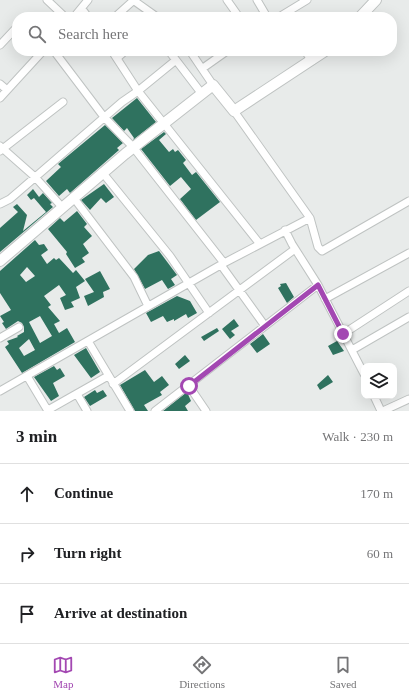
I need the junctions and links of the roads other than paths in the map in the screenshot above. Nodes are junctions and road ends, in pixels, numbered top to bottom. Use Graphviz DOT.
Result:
graph roads {
  1 [pos="47,0"];
  2 [pos="88,0"];
  3 [pos="133,0"];
  4 [pos="227,0"];
  5 [pos="257,0"];
  6 [pos="307,0"];
  7 [pos="376,0"];
  8 [pos="82,9"];
  9 [pos="60,12"];
  10 [pos="79,12"];
  11 [pos="84,12"];
  12 [pos="120,12"];
  13 [pos="150,12"];
  14 [pos="235,12"];
  15 [pos="264,12"];
  16 [pos="287,12"];
  17 [pos="365,12"];
  18 [pos="12,33"];
  19 [pos="0,46"];
  20 [pos="38,56"];
  21 [pos="58,56"];
  22 [pos="173,56"];
  23 [pos="194,56"];
  24 [pos="220,56"];
  25 [pos="308,56"];
  26 [pos="318,56"];
  27 [pos="118,58"];
  28 [pos="176,60"];
  29 [pos="312,61"];
  30 [pos="203,68"];
  31 [pos="0,84"];
  32 [pos="213,86"];
  33 [pos="7,90"];
  34 [pos="138,91"];
  35 [pos="202,94"];
  36 [pos="0,98"];
  37 [pos="63,102"];
  38 [pos="234,111"];
  39 [pos="104,117"];
  40 [pos="164,124"];
  41 [pos="133,147"];
  42 [pos="1,148"];
  43 [pos="102,172"];
  44 [pos="35,177"];
  45 [pos="73,198"];
  46 [pos="409,201"];
  47 [pos="0,204"];
  48 [pos="62,207"];
  49 [pos="310,218"];
  50 [pos="285,230"];
  51 [pos="259,243"];
  52 [pos="295,249"];
  53 [pos="409,253"];
  54 [pos="0,260"];
  55 [pos="223,264"];
  56 [pos="188,283"];
  57 [pos="318,285"];
  58 [pos="239,290"];
  59 [pos="409,291"];
  60 [pos="325,299"];
  61 [pos="148,306"];
  62 [pos="209,313"];
  63 [pos="409,317"];
  64 [pos="265,326"];
  65 [pos="19,327"];
  66 [pos="343,334"];
  67 [pos="0,338"];
  68 [pos="88,341"];
  69 [pos="352,350"];
  70 [pos="361,368"];
  71 [pos="27,376"];
  72 [pos="108,376"];
  73 [pos="113,384"];
  74 [pos="189,386"];
  75 [pos="0,391"];
  76 [pos="77,394"];
  77 [pos="376,399"];
  78 [pos="409,399"];
  79 [pos="48,411"];
  80 [pos="87,411"];
  81 [pos="130,411"];
  82 [pos="155,411"];
  83 [pos="206,411"];
  84 [pos="384,411"];
  1 -- 9 [label="street"];
  2 -- 8 [label="street"];
  3 -- 12 [label="street"];
  3 -- 13 [label="street"];
  4 -- 14 [label="street"];
  5 -- 15 [label="street"];
  6 -- 16 [label="street"];
  7 -- 17 [label="street"];
  8 -- 10 [label="street"];
  8 -- 11 [label="street"];
  18 -- 19 [label="street"];
  20 -- 33 [label="street"];
  21 -- 39 [label="street"];
  22 -- 28 [label="street"];
  23 -- 30 [label="street"];
  24 -- 30 [label="street"];
  25 -- 29 [label="street"];
  26 -- 29 [label="street"];
  27 -- 34 [label="street"];
  28 -- 34 [label="street"];
  28 -- 35 [label="street"];
  29 -- 38 [label="street"];
  30 -- 32 [label="street"];
  31 -- 33 [label="street"];
  32 -- 35 [label="street"];
  32 -- 38 [label="street"];
  33 -- 36 [label="street"];
  34 -- 39 [label="street"];
  34 -- 40 [label="street"];
  35 -- 40 [label="street"];
  37 -- 42 [label="street"];
  38 -- 49 [label="street"];
  39 -- 41 [label="street"];
  39 -- 44 [label="street"];
  40 -- 41 [label="street"];
  40 -- 51 [label="street"];
  41 -- 43 [label="street"];
  41 -- 55 [label="street"];
  42 -- 44 [label="street"];
  43 -- 45 [label="street"];
  43 -- 56 [label="street"];
  44 -- 47 [label="street"];
  44 -- 48 [label="street"];
  45 -- 48 [label="street"];
  45 -- 61 [label="street"];
  46 -- 49 [label="street"];
  48 -- 54 [label="street"];
  49 -- 50 [label="street"];
  50 -- 51 [label="street"];
  50 -- 52 [label="street"];
  51 -- 55 [label="street"];
  52 -- 57 [label="street"];
  52 -- 58 [label="street"];
  53 -- 60 [label="street"];
  55 -- 56 [label="street"];
  55 -- 58 [label="street"];
  56 -- 61 [label="street"];
  56 -- 62 [label="street"];
  57 -- 60 [label="street"];
  57 -- 64 [label="street"];
  58 -- 62 [label="street"];
  58 -- 64 [label="street"];
  59 -- 66 [label="street"];
  60 -- 66 [label="street"];
  61 -- 68 [label="street"];
  62 -- 73 [label="street"];
  63 -- 69 [label="street"];
  64 -- 74 [label="street"];
  65 -- 67 [label="street"];
  66 -- 69 [label="street"];
  68 -- 71 [label="street"];
  68 -- 72 [label="street"];
  69 -- 70 [label="street"];
  71 -- 75 [label="street"];
  71 -- 79 [label="street"];
  72 -- 73 [label="street"];
  72 -- 76 [label="street"];
  73 -- 81 [label="street"];
  74 -- 82 [label="street"];
  74 -- 83 [label="street"];
  76 -- 79 [label="street"];
  76 -- 80 [label="street"];
  77 -- 84 [label="street"];
  78 -- 84 [label="street"];
}
